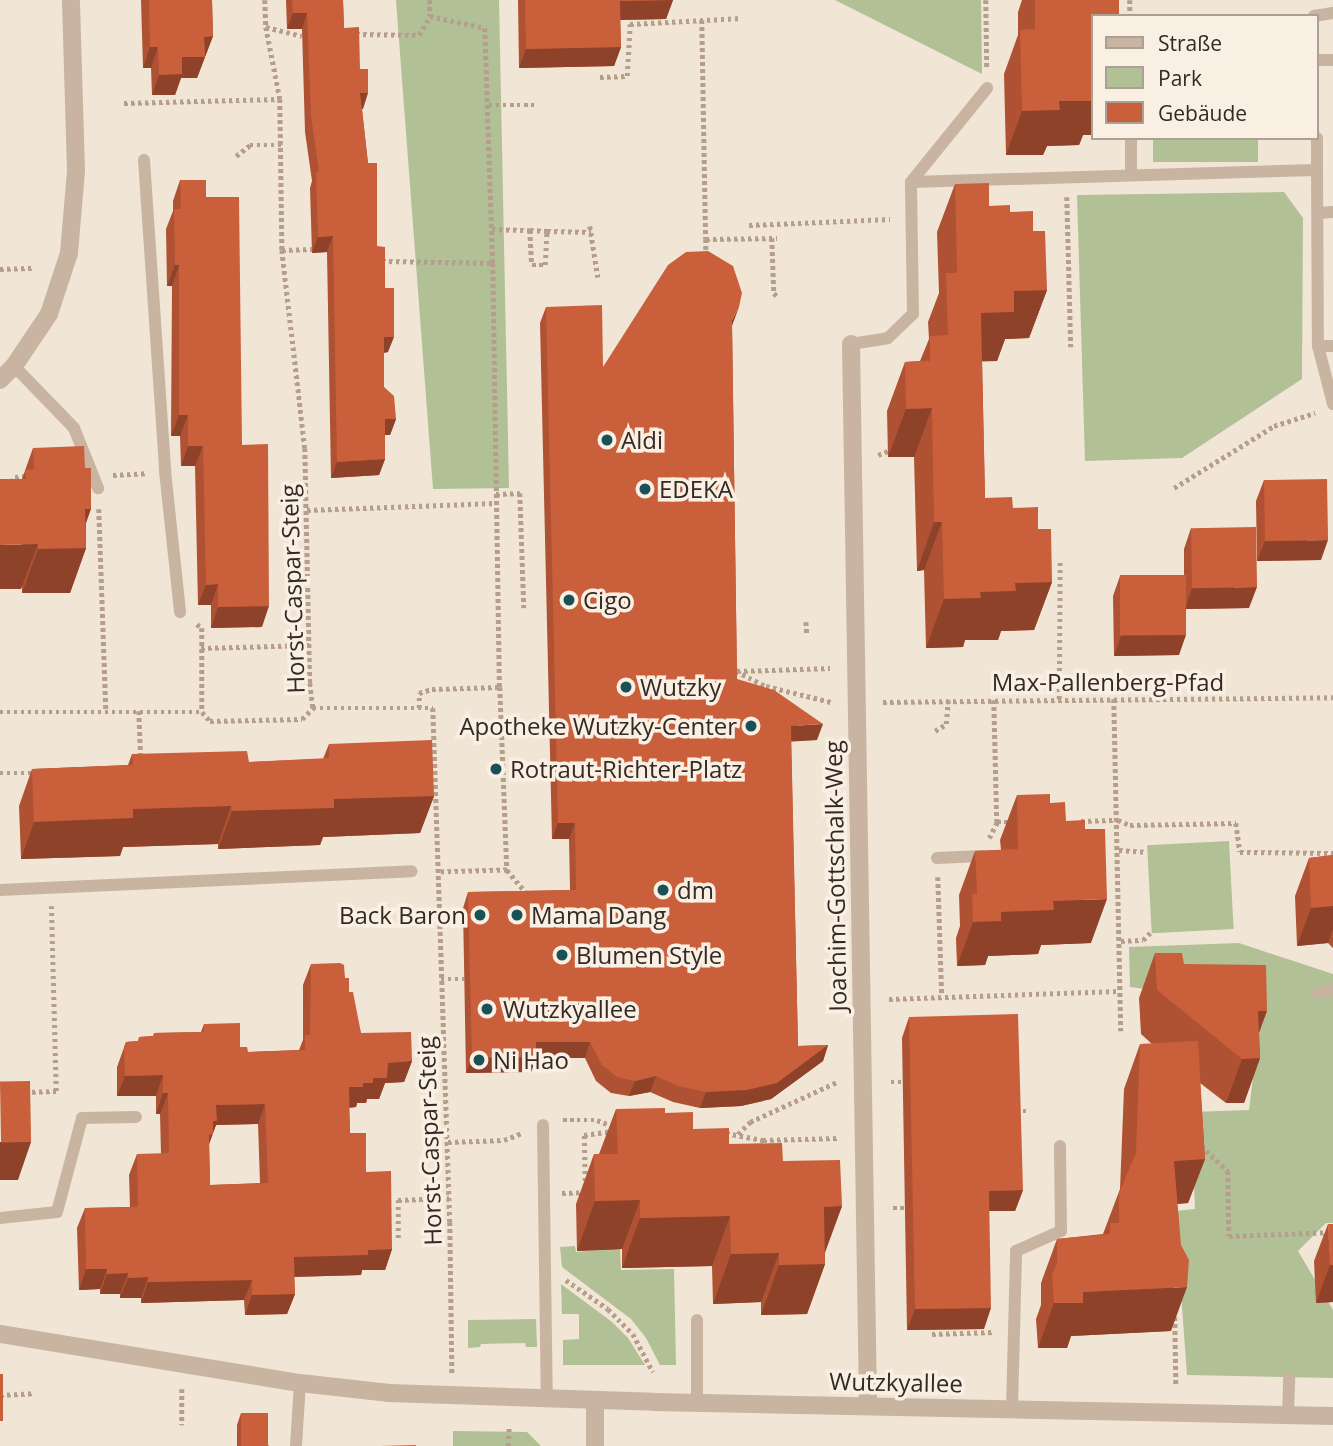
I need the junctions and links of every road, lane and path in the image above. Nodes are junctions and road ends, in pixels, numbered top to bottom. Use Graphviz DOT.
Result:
graph roads {
  1 [pos="71,0"];
  2 [pos="265,0"];
  3 [pos="429,0"];
  4 [pos="986,0"];
  5 [pos="430,16"];
  6 [pos="742,18"];
  7 [pos="702,20"];
  8 [pos="266,27"];
  9 [pos="344,35"];
  10 [pos="302,36"];
  11 [pos="600,77"];
  12 [pos="987,88"];
  13 [pos="280,99"];
  14 [pos="124,103"];
  15 [pos="489,104"];
  16 [pos="534,105"];
  17 [pos="1131,140"];
  18 [pos="1317,140"];
  19 [pos="281,145"];
  20 [pos="236,156"];
  21 [pos="144,160"];
  22 [pos="1317,170"];
  23 [pos="1131,175"];
  24 [pos="1068,179"];
  25 [pos="911,182"];
  26 [pos="1333,212"];
  27 [pos="1318,213"];
  28 [pos="912,219"];
  29 [pos="749,225"];
  30 [pos="492,229"];
  31 [pos="530,230"];
  32 [pos="547,231"];
  33 [pos="706,239"];
  34 [pos="312,249"];
  35 [pos="282,250"];
  36 [pos="706,251"];
  37 [pos="373,255"];
  38 [pos="493,263"];
  39 [pos="34,268"];
  40 [pos="0,269"];
  41 [pos="598,276"];
  42 [pos="778,297"];
  43 [pos="851,344"];
  44 [pos="1318,346"];
  45 [pos="1333,346"];
  46 [pos="1071,347"];
  47 [pos="13,366"];
  48 [pos="0,380"];
  49 [pos="1333,404"];
  50 [pos="1321,412"];
  51 [pos="888,451"];
  52 [pos="878,455"];
  53 [pos="94,474"];
  54 [pos="119,474"];
  55 [pos="142,474"];
  56 [pos="40,475"];
  57 [pos="111,475"];
  58 [pos="8,484"];
  59 [pos="98,488"];
  60 [pos="1174,488"];
  61 [pos="496,494"];
  62 [pos="496,503"];
  63 [pos="307,510"];
  64 [pos="1060,561"];
  65 [pos="524,608"];
  66 [pos="180,612"];
  67 [pos="806,622"];
  68 [pos="202,628"];
  69 [pos="807,634"];
  70 [pos="309,645"];
  71 [pos="201,648"];
  72 [pos="736,660"];
  73 [pos="831,668"];
  74 [pos="736,671"];
  75 [pos="724,672"];
  76 [pos="499,687"];
  77 [pos="1333,697"];
  78 [pos="1059,699"];
  79 [pos="1114,699"];
  80 [pos="948,700"];
  81 [pos="994,700"];
  82 [pos="831,702"];
  83 [pos="883,702"];
  84 [pos="313,708"];
  85 [pos="419,708"];
  86 [pos="106,711"];
  87 [pos="139,711"];
  88 [pos="0,712"];
  89 [pos="202,712"];
  90 [pos="935,730"];
  91 [pos="434,770"];
  92 [pos="421,771"];
  93 [pos="141,772"];
  94 [pos="0,773"];
  95 [pos="38,773"];
  96 [pos="1118,820"];
  97 [pos="1078,821"];
  98 [pos="996,822"];
  99 [pos="1024,822"];
  100 [pos="1119,850"];
  101 [pos="1147,852"];
  102 [pos="1333,853"];
  103 [pos="981,856"];
  104 [pos="937,858"];
  105 [pos="507,870"];
  106 [pos="412,871"];
  107 [pos="437,872"];
  108 [pos="51,888"];
  109 [pos="0,890"];
  110 [pos="531,898"];
  111 [pos="1150,933"];
  112 [pos="1121,941"];
  113 [pos="441,979"];
  114 [pos="464,979"];
  115 [pos="1333,990"];
  116 [pos="1120,991"];
  117 [pos="1318,993"];
  118 [pos="942,995"];
  119 [pos="889,999"];
  120 [pos="1121,1031"];
  121 [pos="839,1081"];
  122 [pos="891,1082"];
  123 [pos="916,1082"];
  124 [pos="21,1092"];
  125 [pos="1013,1111"];
  126 [pos="1030,1111"];
  127 [pos="136,1117"];
  128 [pos="543,1125"];
  129 [pos="720,1132"];
  130 [pos="737,1134"];
  131 [pos="840,1138"];
  132 [pos="1193,1138"];
  133 [pos="447,1142"];
  134 [pos="1060,1146"];
  135 [pos="544,1193"];
  136 [pos="449,1198"];
  137 [pos="893,1208"];
  138 [pos="918,1208"];
  139 [pos="0,1218"];
  140 [pos="1333,1232"];
  141 [pos="398,1238"];
  142 [pos="545,1272"];
  143 [pos="1174,1304"];
  144 [pos="697,1320"];
  145 [pos="1013,1332"];
  146 [pos="0,1334"];
  147 [pos="932,1334"];
  148 [pos="653,1372"];
  149 [pos="1289,1378"];
  150 [pos="300,1383"];
  151 [pos="1176,1384"];
  152 [pos="182,1389"];
  153 [pos="34,1393"];
  154 [pos="0,1395"];
  155 [pos="453,1395"];
  156 [pos="547,1399"];
  157 [pos="595,1401"];
  158 [pos="697,1403"];
  159 [pos="868,1406"];
  160 [pos="1012,1408"];
  161 [pos="1288,1414"];
  162 [pos="1333,1416"];
  163 [pos="182,1425"];
  164 [pos="509,1426"];
  165 [pos="296,1446"];
  166 [pos="508,1446"];
  167 [pos="595,1446"];
  1 -- 47 [label="street"];
  2 -- 8 [label="path, Horst-Caspar-Steig"];
  3 -- 5 [label="path"];
  4 -- 12 [label="path"];
  5 -- 9 [label="path"];
  5 -- 15 [label="path"];
  6 -- 7 [label="path"];
  7 -- 11 [label="path"];
  7 -- 33 [label="path"];
  8 -- 10 [label="path"];
  8 -- 13 [label="path, Horst-Caspar-Steig"];
  12 -- 25 [label="lane"];
  13 -- 14 [label="path"];
  13 -- 19 [label="path, Horst-Caspar-Steig"];
  15 -- 16 [label="path"];
  15 -- 30 [label="path"];
  17 -- 23 [label="lane"];
  18 -- 22 [label="lane"];
  19 -- 20 [label="path"];
  19 -- 35 [label="path, Horst-Caspar-Steig"];
  21 -- 66 [label="lane"];
  22 -- 23 [label="lane"];
  22 -- 27 [label="lane"];
  23 -- 24 [label="lane"];
  24 -- 25 [label="lane"];
  24 -- 46 [label="path"];
  25 -- 28 [label="lane"];
  26 -- 27 [label="lane"];
  27 -- 44 [label="lane"];
  28 -- 29 [label="path"];
  28 -- 43 [label="lane"];
  30 -- 31 [label="path"];
  30 -- 38 [label="path"];
  31 -- 32 [label="path"];
  31 -- 32 [label="path"];
  32 -- 41 [label="path"];
  33 -- 36 [label="path"];
  33 -- 42 [label="path"];
  34 -- 35 [label="path"];
  35 -- 63 [label="path, Horst-Caspar-Steig"];
  37 -- 38 [label="path"];
  38 -- 61 [label="path"];
  39 -- 40 [label="path"];
  43 -- 159 [label="street, Joachim-Gottschalk-Weg"];
  44 -- 45 [label="lane"];
  44 -- 49 [label="lane"];
  47 -- 48 [label="street"];
  47 -- 53 [label="lane"];
  50 -- 60 [label="path"];
  51 -- 52 [label="path"];
  53 -- 57 [label="path"];
  53 -- 59 [label="lane"];
  54 -- 55 [label="path"];
  56 -- 58 [label="path"];
  59 -- 86 [label="path"];
  61 -- 62 [label="path"];
  61 -- 65 [label="path"];
  62 -- 63 [label="path"];
  62 -- 76 [label="path"];
  63 -- 70 [label="path, Horst-Caspar-Steig"];
  64 -- 78 [label="path"];
  67 -- 69 [label="path"];
  68 -- 71 [label="path"];
  70 -- 71 [label="path"];
  70 -- 84 [label="path, Horst-Caspar-Steig"];
  71 -- 89 [label="path"];
  72 -- 74 [label="path"];
  73 -- 74 [label="path"];
  74 -- 75 [label="path"];
  74 -- 82 [label="path"];
  76 -- 85 [label="path"];
  76 -- 105 [label="path"];
  77 -- 79 [label="path, Max-Pallenberg-Pfad"];
  78 -- 79 [label="path, Max-Pallenberg-Pfad"];
  78 -- 81 [label="path, Max-Pallenberg-Pfad"];
  79 -- 96 [label="path"];
  80 -- 81 [label="path, Max-Pallenberg-Pfad"];
  80 -- 83 [label="path, Max-Pallenberg-Pfad"];
  80 -- 90 [label="path"];
  81 -- 98 [label="path"];
  84 -- 85 [label="path, Horst-Caspar-Steig"];
  84 -- 89 [label="path"];
  85 -- 91 [label="path, Horst-Caspar-Steig"];
  86 -- 87 [label="path"];
  86 -- 88 [label="path"];
  87 -- 89 [label="path"];
  87 -- 93 [label="path"];
  91 -- 92 [label="path"];
  91 -- 107 [label="path, Horst-Caspar-Steig"];
  94 -- 95 [label="path"];
  96 -- 97 [label="path"];
  96 -- 100 [label="path"];
  96 -- 102 [label="path"];
  98 -- 99 [label="path"];
  98 -- 103 [label="path"];
  100 -- 101 [label="path"];
  100 -- 112 [label="path"];
  103 -- 104 [label="lane"];
  104 -- 118 [label="path"];
  105 -- 107 [label="path"];
  105 -- 110 [label="path"];
  106 -- 108 [label="lane"];
  107 -- 113 [label="path, Horst-Caspar-Steig"];
  108 -- 109 [label="lane"];
  108 -- 124 [label="path"];
  111 -- 112 [label="path"];
  112 -- 116 [label="path"];
  113 -- 114 [label="path"];
  113 -- 133 [label="path, Horst-Caspar-Steig"];
  115 -- 117 [label="lane"];
  116 -- 118 [label="path"];
  116 -- 120 [label="path"];
  118 -- 119 [label="path"];
  121 -- 130 [label="path"];
  122 -- 123 [label="path"];
  125 -- 126 [label="path"];
  127 -- 139 [label="lane"];
  128 -- 133 [label="path"];
  128 -- 135 [label="lane"];
  128 -- 135 [label="path"];
  129 -- 130 [label="path"];
  130 -- 131 [label="path"];
  132 -- 140 [label="path"];
  133 -- 136 [label="path, Horst-Caspar-Steig"];
  134 -- 145 [label="lane"];
  135 -- 142 [label="lane"];
  136 -- 141 [label="path"];
  136 -- 155 [label="path, Horst-Caspar-Steig"];
  137 -- 138 [label="path"];
  142 -- 148 [label="path"];
  142 -- 156 [label="lane"];
  143 -- 151 [label="path"];
  144 -- 158 [label="lane"];
  145 -- 147 [label="path"];
  145 -- 160 [label="lane"];
  146 -- 150 [label="street, Wutzkyallee"];
  149 -- 161 [label="lane"];
  150 -- 155 [label="street, Wutzkyallee"];
  150 -- 165 [label="lane"];
  152 -- 163 [label="path"];
  153 -- 154 [label="path"];
  155 -- 156 [label="street, Wutzkyallee"];
  156 -- 157 [label="street, Wutzkyallee"];
  157 -- 158 [label="street, Wutzkyallee"];
  157 -- 167 [label="street"];
  158 -- 159 [label="street, Wutzkyallee"];
  159 -- 160 [label="street, Wutzkyallee"];
  160 -- 161 [label="street, Wutzkyallee"];
  161 -- 162 [label="street, Wutzkyallee"];
  164 -- 166 [label="path"];
}
